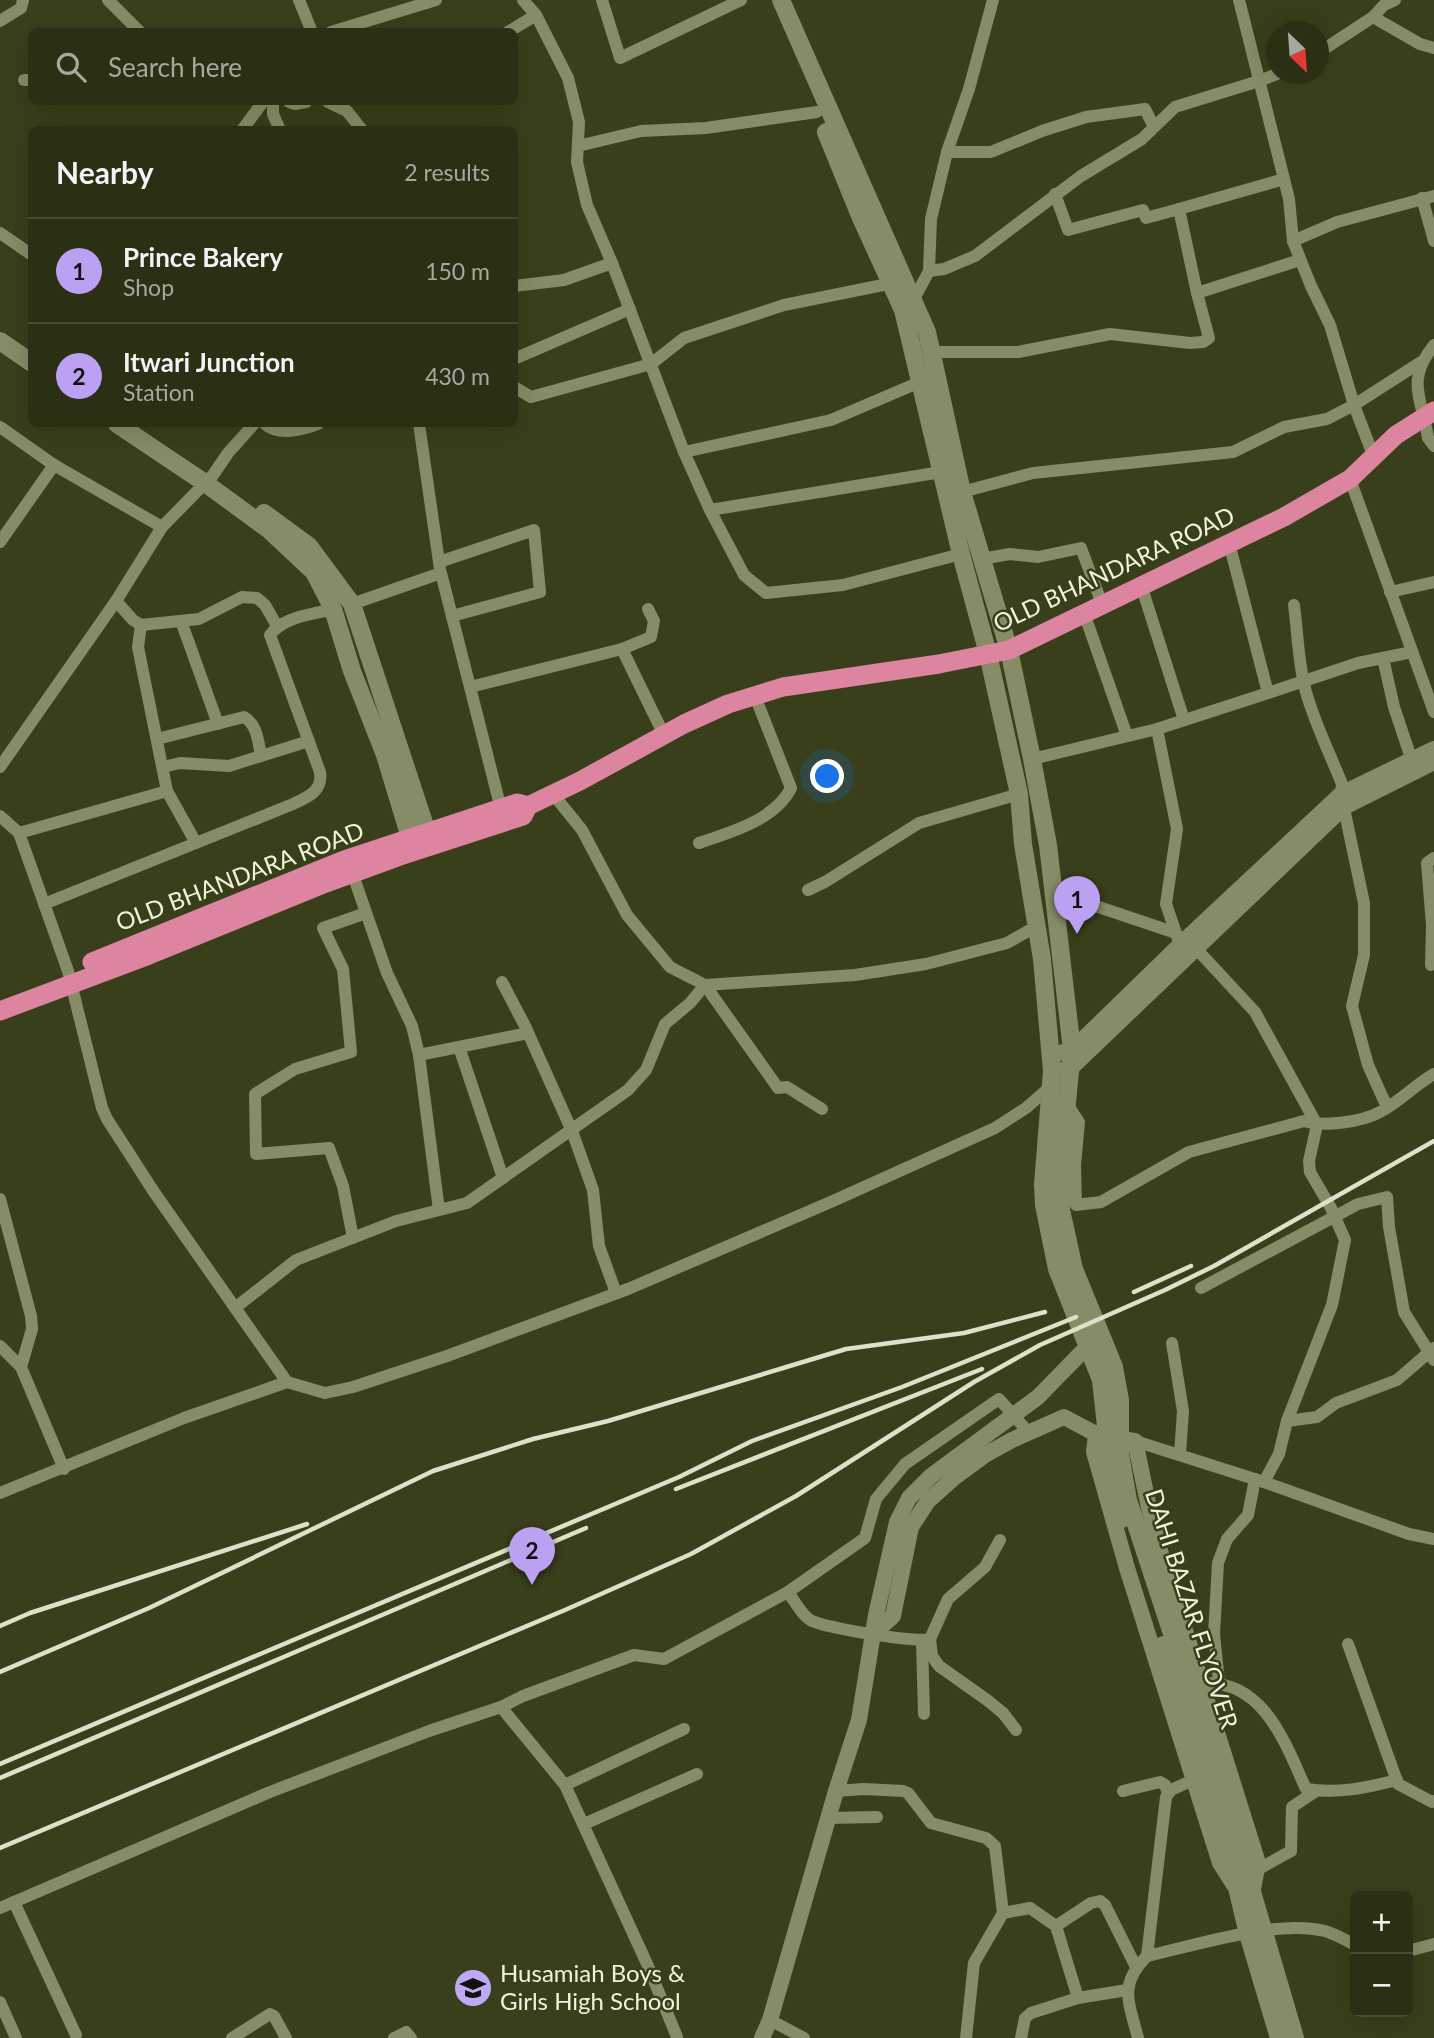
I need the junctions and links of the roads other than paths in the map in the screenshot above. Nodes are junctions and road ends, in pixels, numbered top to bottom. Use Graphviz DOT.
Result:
graph roads {
  1 [pos="23,0"];
  2 [pos="108,0"];
  3 [pos="299,0"];
  4 [pos="436,0"];
  5 [pos="523,0"];
  6 [pos="602,0"];
  7 [pos="741,0"];
  8 [pos="769,0"];
  9 [pos="781,0"];
  10 [pos="993,0"];
  11 [pos="1240,0"];
  12 [pos="1395,0"];
  13 [pos="536,16"];
  14 [pos="1373,17"];
  15 [pos="0,21"];
  16 [pos="136,28"];
  17 [pos="310,28"];
  18 [pos="344,28"];
  19 [pos="515,28"];
  20 [pos="1329,46"];
  21 [pos="1434,48"];
  22 [pos="1266,78"];
  23 [pos="1259,81"];
  24 [pos="261,105"];
  25 [pos="273,105"];
  26 [pos="338,105"];
  27 [pos="817,112"];
  28 [pos="245,126"];
  29 [pos="278,126"];
  30 [pos="359,126"];
  31 [pos="1154,127"];
  32 [pos="578,146"];
  33 [pos="947,152"];
  34 [pos="1284,179"];
  35 [pos="1055,194"];
  36 [pos="1428,197"];
  37 [pos="1179,209"];
  38 [pos="0,233"];
  39 [pos="1293,241"];
  40 [pos="1434,241"];
  41 [pos="28,252"];
  42 [pos="1300,260"];
  43 [pos="612,263"];
  44 [pos="929,271"];
  45 [pos="892,283"];
  46 [pos="518,286"];
  47 [pos="1197,292"];
  48 [pos="909,304"];
  49 [pos="630,309"];
  50 [pos="0,328"];
  51 [pos="0,341"];
  52 [pos="1434,345"];
  53 [pos="28,347"];
  54 [pos="933,352"];
  55 [pos="518,357"];
  56 [pos="28,360"];
  57 [pos="1420,362"];
  58 [pos="651,364"];
  59 [pos="920,382"];
  60 [pos="518,389"];
  61 [pos="1353,405"];
  62 [pos="1429,414"];
  63 [pos="0,427"];
  64 [pos="122,427"];
  65 [pos="143,427"];
  66 [pos="251,427"];
  67 [pos="269,427"];
  68 [pos="303,427"];
  69 [pos="418,427"];
  70 [pos="1434,446"];
  71 [pos="684,452"];
  72 [pos="1373,455"];
  73 [pos="54,465"];
  74 [pos="941,472"];
  75 [pos="209,479"];
  76 [pos="1350,479"];
  77 [pos="962,492"];
  78 [pos="710,510"];
  79 [pos="162,527"];
  80 [pos="0,542"];
  81 [pos="1229,543"];
  82 [pos="961,554"];
  83 [pos="981,559"];
  84 [pos="440,568"];
  85 [pos="1434,582"];
  86 [pos="1141,585"];
  87 [pos="1390,592"];
  88 [pos="116,601"];
  89 [pos="352,604"];
  90 [pos="1294,606"];
  91 [pos="1093,608"];
  92 [pos="333,609"];
  93 [pos="648,609"];
  94 [pos="452,616"];
  95 [pos="181,621"];
  96 [pos="141,625"];
  97 [pos="277,626"];
  98 [pos="622,649"];
  99 [pos="1009,650"];
  100 [pos="1412,652"];
  101 [pos="988,654"];
  102 [pos="1384,658"];
  103 [pos="1303,680"];
  104 [pos="470,687"];
  105 [pos="1269,693"];
  106 [pos="755,696"];
  107 [pos="1434,712"];
  108 [pos="1184,720"];
  109 [pos="218,724"];
  110 [pos="1157,729"];
  111 [pos="664,734"];
  112 [pos="1127,736"];
  113 [pos="157,740"];
  114 [pos="309,741"];
  115 [pos="1434,749"];
  116 [pos="261,755"];
  117 [pos="1032,759"];
  118 [pos="1434,762"];
  119 [pos="1413,765"];
  120 [pos="0,767"];
  121 [pos="163,767"];
  122 [pos="167,791"];
  123 [pos="553,794"];
  124 [pos="1019,794"];
  125 [pos="1342,801"];
  126 [pos="503,815"];
  127 [pos="0,816"];
  128 [pos="19,833"];
  129 [pos="421,842"];
  130 [pos="196,843"];
  131 [pos="699,843"];
  132 [pos="1434,858"];
  133 [pos="353,874"];
  134 [pos="808,890"];
  135 [pos="1054,892"];
  136 [pos="44,904"];
  137 [pos="366,913"];
  138 [pos="1037,926"];
  139 [pos="1185,944"];
  140 [pos="1431,965"];
  141 [pos="70,978"];
  142 [pos="502,982"];
  143 [pos="705,985"];
  144 [pos="0,998"];
  145 [pos="0,1011"];
  146 [pos="528,1033"];
  147 [pos="459,1047"];
  148 [pos="1072,1050"];
  149 [pos="419,1055"];
  150 [pos="1071,1068"];
  151 [pos="1051,1071"];
  152 [pos="1434,1074"];
  153 [pos="1387,1107"];
  154 [pos="822,1109"];
  155 [pos="1061,1114"];
  156 [pos="1317,1125"];
  157 [pos="572,1131"];
  158 [pos="503,1178"];
  159 [pos="0,1199"];
  160 [pos="439,1210"];
  161 [pos="1333,1212"];
  162 [pos="353,1238"];
  163 [pos="1200,1289"];
  164 [pos="616,1293"];
  165 [pos="235,1308"];
  166 [pos="1103,1336"];
  167 [pos="1172,1343"];
  168 [pos="0,1346"];
  169 [pos="1088,1348"];
  170 [pos="1433,1353"];
  171 [pos="21,1367"];
  172 [pos="287,1382"];
  173 [pos="1287,1421"];
  174 [pos="1029,1433"];
  175 [pos="1096,1434"];
  176 [pos="1136,1441"];
  177 [pos="1180,1454"];
  178 [pos="64,1469"];
  179 [pos="1260,1481"];
  180 [pos="0,1493"];
  181 [pos="1434,1539"];
  182 [pos="1000,1540"];
  183 [pos="788,1592"];
  184 [pos="873,1634"];
  185 [pos="926,1641"];
  186 [pos="1348,1644"];
  187 [pos="1211,1683"];
  188 [pos="501,1707"];
  189 [pos="924,1714"];
  190 [pos="684,1729"];
  191 [pos="1016,1730"];
  192 [pos="697,1774"];
  193 [pos="1194,1780"];
  194 [pos="1397,1780"];
  195 [pos="565,1785"];
  196 [pos="836,1791"];
  197 [pos="1123,1791"];
  198 [pos="1316,1791"];
  199 [pos="1168,1793"];
  200 [pos="1434,1801"];
  201 [pos="877,1817"];
  202 [pos="828,1818"];
  203 [pos="584,1825"];
  204 [pos="1245,1870"];
  205 [pos="1245,1892"];
  206 [pos="14,1902"];
  207 [pos="0,1908"];
  208 [pos="1003,1913"];
  209 [pos="1056,1926"];
  210 [pos="1256,1932"];
  211 [pos="1350,1943"];
  212 [pos="1434,1944"];
  213 [pos="1413,1950"];
  214 [pos="1147,1955"];
  215 [pos="1136,1967"];
  216 [pos="1126,1990"];
  217 [pos="1078,1998"];
  218 [pos="0,2002"];
  219 [pos="770,2020"];
  220 [pos="76,2035"];
  221 [pos="677,2037"];
  222 [pos="16,2038"];
  223 [pos="232,2038"];
  224 [pos="286,2038"];
  225 [pos="394,2038"];
  226 [pos="411,2038"];
  227 [pos="762,2038"];
  228 [pos="804,2038"];
  229 [pos="966,2038"];
  230 [pos="1021,2038"];
  231 [pos="1138,2038"];
  232 [pos="1279,2038"];
  233 [pos="1295,2038"];
  1 -- 15 [label="street"];
  2 -- 16 [label="street"];
  3 -- 17 [label="street"];
  4 -- 18 [label="street"];
  5 -- 13 [label="street"];
  6 -- 7 [label="street"];
  8 -- 27 [label="main road"];
  9 -- 48 [label="main road"];
  10 -- 33 [label="street"];
  11 -- 23 [label="street"];
  12 -- 14 [label="street"];
  13 -- 19 [label="street"];
  13 -- 32 [label="street"];
  14 -- 20 [label="street"];
  14 -- 21 [label="street"];
  22 -- 23 [label="street"];
  23 -- 31 [label="street"];
  23 -- 34 [label="street"];
  24 -- 28 [label="street"];
  25 -- 29 [label="street"];
  26 -- 30 [label="street"];
  27 -- 32 [label="street"];
  27 -- 45 [label="main road"];
  31 -- 33 [label="street"];
  31 -- 35 [label="street"];
  32 -- 43 [label="street"];
  33 -- 44 [label="street"];
  34 -- 37 [label="street"];
  34 -- 39 [label="street"];
  35 -- 37 [label="street"];
  35 -- 44 [label="street"];
  36 -- 39 [label="street"];
  36 -- 40 [label="street"];
  37 -- 47 [label="street"];
  38 -- 41 [label="street"];
  39 -- 42 [label="street"];
  42 -- 47 [label="street"];
  42 -- 61 [label="street"];
  43 -- 46 [label="street"];
  43 -- 49 [label="street"];
  44 -- 48 [label="street"];
  45 -- 48 [label="main road"];
  45 -- 58 [label="street"];
  47 -- 54 [label="street"];
  48 -- 54 [label="main road"];
  48 -- 59 [label="main road, DAHI BAZAR FLYOVER"];
  49 -- 55 [label="street"];
  49 -- 58 [label="street"];
  50 -- 53 [label="main road"];
  51 -- 56 [label="main road"];
  52 -- 57 [label="street"];
  54 -- 77 [label="main road"];
  57 -- 61 [label="street"];
  57 -- 62 [label="street"];
  58 -- 60 [label="street"];
  58 -- 71 [label="street"];
  59 -- 71 [label="street"];
  59 -- 74 [label="main road, DAHI BAZAR FLYOVER"];
  61 -- 72 [label="street"];
  61 -- 77 [label="street"];
  62 -- 70 [label="street"];
  62 -- 72 [label="highway, OLD BHANDARA ROAD"];
  63 -- 73 [label="street"];
  64 -- 75 [label="main road"];
  65 -- 75 [label="main road"];
  66 -- 75 [label="street"];
  67 -- 68 [label="street"];
  69 -- 84 [label="street"];
  71 -- 78 [label="street"];
  72 -- 76 [label="highway, OLD BHANDARA ROAD"];
  73 -- 79 [label="street"];
  73 -- 80 [label="street"];
  74 -- 78 [label="street"];
  74 -- 82 [label="main road, DAHI BAZAR FLYOVER"];
  75 -- 79 [label="street"];
  75 -- 89 [label="main road"];
  75 -- 92 [label="main road"];
  76 -- 81 [label="highway, OLD BHANDARA ROAD"];
  76 -- 87 [label="street"];
  77 -- 83 [label="main road"];
  78 -- 82 [label="street"];
  79 -- 88 [label="street"];
  81 -- 86 [label="highway, OLD BHANDARA ROAD"];
  81 -- 105 [label="street"];
  82 -- 101 [label="main road, DAHI BAZAR FLYOVER"];
  83 -- 91 [label="street"];
  83 -- 99 [label="main road"];
  84 -- 89 [label="street"];
  84 -- 94 [label="street"];
  84 -- 94 [label="street"];
  85 -- 87 [label="street"];
  86 -- 91 [label="highway, OLD BHANDARA ROAD"];
  86 -- 108 [label="street"];
  87 -- 100 [label="street"];
  88 -- 96 [label="street"];
  88 -- 120 [label="street"];
  89 -- 129 [label="main road"];
  90 -- 103 [label="street"];
  91 -- 99 [label="highway, OLD BHANDARA ROAD"];
  91 -- 112 [label="street"];
  92 -- 97 [label="street"];
  92 -- 129 [label="main road"];
  93 -- 98 [label="street"];
  94 -- 104 [label="street"];
  95 -- 96 [label="street"];
  95 -- 97 [label="street"];
  95 -- 109 [label="street"];
  96 -- 113 [label="street"];
  97 -- 114 [label="street"];
  98 -- 104 [label="street"];
  98 -- 111 [label="street"];
  99 -- 101 [label="highway, OLD BHANDARA ROAD"];
  99 -- 117 [label="main road"];
  100 -- 102 [label="street"];
  100 -- 107 [label="street"];
  101 -- 106 [label="highway, OLD BHANDARA ROAD"];
  101 -- 124 [label="main road, DAHI BAZAR FLYOVER"];
  102 -- 103 [label="street"];
  102 -- 119 [label="street"];
  103 -- 105 [label="street"];
  103 -- 125 [label="street"];
  104 -- 126 [label="street"];
  105 -- 108 [label="street"];
  106 -- 111 [label="highway, OLD BHANDARA ROAD"];
  106 -- 131 [label="street"];
  108 -- 110 [label="street"];
  109 -- 113 [label="street"];
  109 -- 116 [label="street"];
  110 -- 112 [label="street"];
  110 -- 139 [label="street"];
  111 -- 123 [label="highway, OLD BHANDARA ROAD"];
  112 -- 117 [label="street"];
  113 -- 121 [label="street"];
  114 -- 116 [label="street"];
  114 -- 130 [label="street"];
  115 -- 119 [label="street"];
  116 -- 121 [label="street"];
  117 -- 135 [label="main road"];
  118 -- 119 [label="street"];
  119 -- 125 [label="street"];
  121 -- 122 [label="street"];
  122 -- 128 [label="street"];
  122 -- 130 [label="street"];
  123 -- 126 [label="highway, OLD BHANDARA ROAD"];
  123 -- 143 [label="street"];
  124 -- 134 [label="street"];
  124 -- 138 [label="main road, DAHI BAZAR FLYOVER"];
  125 -- 139 [label="street"];
  125 -- 153 [label="street"];
  126 -- 129 [label="highway, OLD BHANDARA ROAD"];
  127 -- 128 [label="street"];
  128 -- 136 [label="street"];
  129 -- 133 [label="highway"];
  129 -- 141 [label="highway, OLD BHANDARA ROAD"];
  130 -- 136 [label="street"];
  132 -- 140 [label="street"];
  133 -- 137 [label="street"];
  133 -- 141 [label="highway"];
  135 -- 139 [label="street"];
  135 -- 148 [label="main road"];
  136 -- 141 [label="street"];
  137 -- 149 [label="street"];
  137 -- 162 [label="street"];
  138 -- 143 [label="street"];
  138 -- 151 [label="main road, DAHI BAZAR FLYOVER"];
  139 -- 148 [label="street"];
  139 -- 150 [label="street"];
  139 -- 156 [label="street"];
  141 -- 144 [label="highway, OLD BHANDARA ROAD"];
  141 -- 145 [label="highway"];
  141 -- 165 [label="street"];
  142 -- 146 [label="street"];
  143 -- 154 [label="street"];
  143 -- 157 [label="street"];
  146 -- 147 [label="street"];
  146 -- 157 [label="street"];
  147 -- 149 [label="street"];
  147 -- 158 [label="street"];
  148 -- 150 [label="main road"];
  148 -- 151 [label="street"];
  149 -- 160 [label="street"];
  150 -- 151 [label="street"];
  150 -- 155 [label="main road"];
  151 -- 155 [label="main road, DAHI BAZAR FLYOVER"];
  151 -- 164 [label="street"];
  152 -- 153 [label="street"];
  153 -- 156 [label="street"];
  155 -- 156 [label="street"];
  155 -- 166 [label="main road, DAHI BAZAR FLYOVER"];
  155 -- 169 [label="main road, DAHI BAZAR FLYOVER"];
  156 -- 161 [label="street"];
  157 -- 158 [label="street"];
  157 -- 164 [label="street"];
  158 -- 160 [label="street"];
  159 -- 171 [label="street"];
  160 -- 162 [label="street"];
  161 -- 163 [label="street"];
  161 -- 170 [label="street"];
  161 -- 173 [label="street"];
  162 -- 165 [label="street"];
  164 -- 172 [label="street"];
  165 -- 172 [label="street"];
  166 -- 169 [label="street"];
  166 -- 204 [label="main road, DAHI BAZAR FLYOVER"];
  167 -- 177 [label="street"];
  168 -- 171 [label="street"];
  169 -- 184 [label="street"];
  169 -- 204 [label="main road, DAHI BAZAR FLYOVER"];
  170 -- 173 [label="street"];
  171 -- 178 [label="street"];
  172 -- 178 [label="street"];
  173 -- 179 [label="street"];
  174 -- 175 [label="street"];
  174 -- 183 [label="street"];
  174 -- 184 [label="street"];
  175 -- 176 [label="street"];
  175 -- 193 [label="street"];
  176 -- 177 [label="street"];
  176 -- 187 [label="street"];
  177 -- 179 [label="street"];
  178 -- 180 [label="street"];
  179 -- 181 [label="street"];
  179 -- 187 [label="street"];
  182 -- 185 [label="street"];
  183 -- 184 [label="street"];
  183 -- 188 [label="street"];
  184 -- 185 [label="street"];
  184 -- 196 [label="street"];
  185 -- 189 [label="street"];
  185 -- 191 [label="street"];
  186 -- 194 [label="street"];
  187 -- 198 [label="street"];
  187 -- 204 [label="street"];
  188 -- 195 [label="street"];
  188 -- 206 [label="street"];
  190 -- 195 [label="street"];
  192 -- 203 [label="street"];
  193 -- 199 [label="street"];
  193 -- 205 [label="street"];
  194 -- 198 [label="street"];
  194 -- 200 [label="street"];
  195 -- 203 [label="street"];
  196 -- 202 [label="street"];
  196 -- 208 [label="street"];
  197 -- 199 [label="street"];
  198 -- 204 [label="street"];
  199 -- 214 [label="street"];
  201 -- 202 [label="street"];
  202 -- 219 [label="street"];
  203 -- 221 [label="street"];
  204 -- 205 [label="main road, DAHI BAZAR FLYOVER"];
  205 -- 210 [label="main road, DAHI BAZAR FLYOVER"];
  206 -- 207 [label="street"];
  206 -- 220 [label="street"];
  208 -- 209 [label="street"];
  208 -- 229 [label="street"];
  209 -- 215 [label="street"];
  209 -- 217 [label="street"];
  210 -- 211 [label="street"];
  210 -- 214 [label="street"];
  210 -- 232 [label="main road"];
  210 -- 233 [label="main road"];
  212 -- 213 [label="street"];
  214 -- 215 [label="street"];
  215 -- 216 [label="street"];
  216 -- 217 [label="street"];
  216 -- 231 [label="street"];
  217 -- 230 [label="street"];
  218 -- 222 [label="street"];
  219 -- 227 [label="street"];
  219 -- 228 [label="street"];
  223 -- 224 [label="street"];
  225 -- 226 [label="street"];
}
